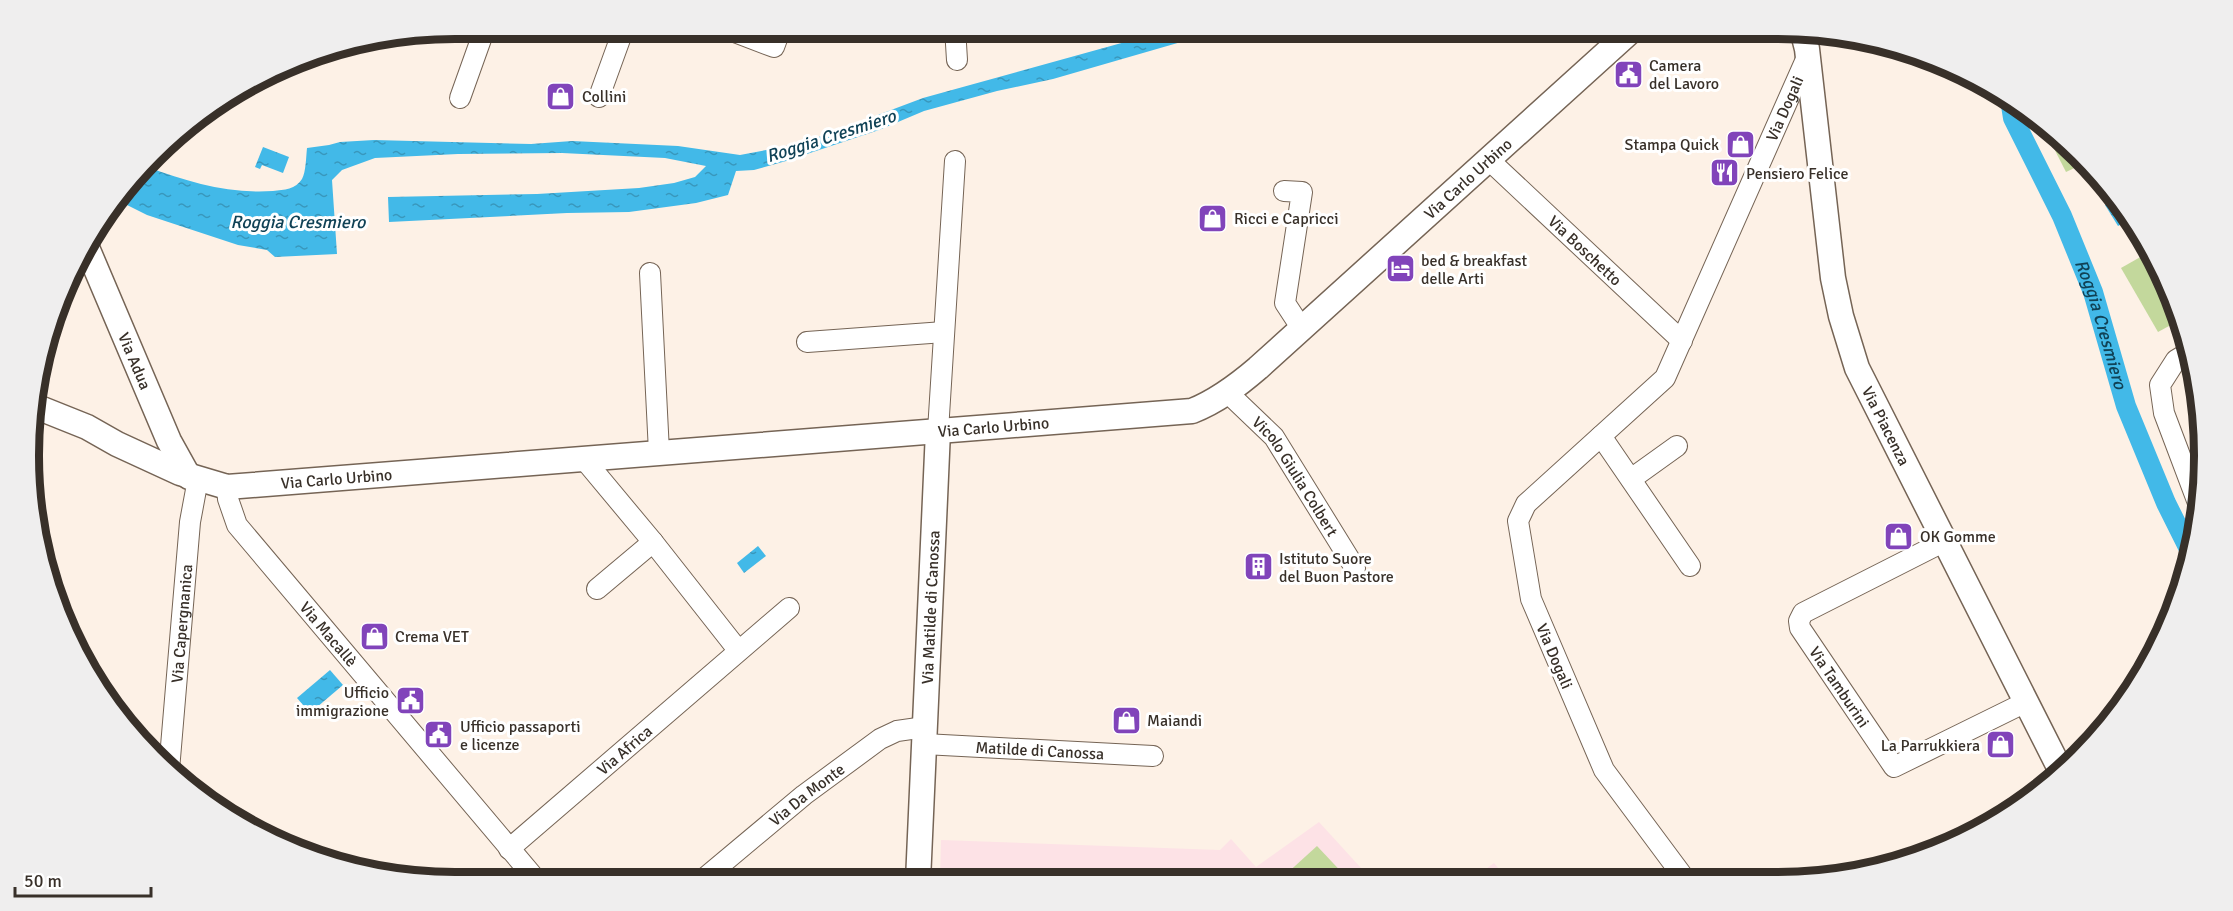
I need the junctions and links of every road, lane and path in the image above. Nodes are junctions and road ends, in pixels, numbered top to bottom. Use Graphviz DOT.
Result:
graph roads {
  1 [pos="481,39"];
  2 [pos="620,39"];
  3 [pos="755,39"];
  4 [pos="777,39"];
  5 [pos="956,39"];
  6 [pos="1622,39"];
  7 [pos="1806,43"];
  8 [pos="957,60"];
  9 [pos="599,97"];
  10 [pos="460,98"];
  11 [pos="1489,160"];
  12 [pos="955,161"];
  13 [pos="1284,191"];
  14 [pos="90,256"];
  15 [pos="650,273"];
  16 [pos="1302,329"];
  17 [pos="944,332"];
  18 [pos="1682,341"];
  19 [pos="807,342"];
  20 [pos="2182,356"];
  21 [pos="1228,393"];
  22 [pos="42,409"];
  23 [pos="159,417"];
  24 [pos="938,431"];
  25 [pos="1601,436"];
  26 [pos="117,444"];
  27 [pos="1677,446"];
  28 [pos="658,452"];
  29 [pos="583,458"];
  30 [pos="194,478"];
  31 [pos="1631,479"];
  32 [pos="227,487"];
  33 [pos="2192,488"];
  34 [pos="1945,541"];
  35 [pos="653,542"];
  36 [pos="1690,566"];
  37 [pos="1354,568"];
  38 [pos="597,589"];
  39 [pos="789,608"];
  40 [pos="738,650"];
  41 [pos="2026,702"];
  42 [pos="925,735"];
  43 [pos="1153,756"];
  44 [pos="170,759"];
  45 [pos="2057,764"];
  46 [pos="509,849"];
  47 [pos="529,872"];
  48 [pos="712,872"];
  49 [pos="918,872"];
  50 [pos="1680,872"];
  1 -- 10 [label="street"];
  2 -- 9 [label="street"];
  3 -- 4 [label="street"];
  5 -- 8 [label="street"];
  6 -- 11 [label="street, Via Carlo Urbino"];
  7 -- 18 [label="street, Via Dogali"];
  7 -- 34 [label="street, Via Piacenza"];
  11 -- 16 [label="street, Via Carlo Urbino"];
  11 -- 18 [label="street, Via Boschetto"];
  12 -- 17 [label="street, Via Matilde di Canossa"];
  13 -- 16 [label="street"];
  14 -- 23 [label="street, Via Adua"];
  15 -- 28 [label="street"];
  16 -- 21 [label="street, Via Carlo Urbino"];
  17 -- 19 [label="street"];
  17 -- 24 [label="street, Via Matilde di Canossa"];
  18 -- 25 [label="street, Via Dogali"];
  20 -- 33 [label="street"];
  21 -- 24 [label="street, Via Carlo Urbino"];
  21 -- 37 [label="street, Vicolo Giulia Colbert"];
  22 -- 26 [label="street, Via Carlo Urbino"];
  23 -- 26 [label="street"];
  23 -- 30 [label="street, Via Adua"];
  24 -- 28 [label="street, Via Carlo Urbino"];
  24 -- 42 [label="street, Via Matilde di Canossa"];
  25 -- 31 [label="street"];
  25 -- 50 [label="street, Via Dogali"];
  26 -- 30 [label="street, Via Carlo Urbino"];
  27 -- 31 [label="street"];
  28 -- 29 [label="street, Via Carlo Urbino"];
  29 -- 32 [label="street, Via Carlo Urbino"];
  29 -- 35 [label="street"];
  30 -- 32 [label="street, Via Carlo Urbino"];
  30 -- 44 [label="street, Via Capergnanica"];
  31 -- 36 [label="street"];
  32 -- 46 [label="street, Via Macallè"];
  34 -- 41 [label="street, Via Piacenza"];
  34 -- 41 [label="street, Via Tamburini"];
  35 -- 38 [label="street"];
  35 -- 40 [label="street"];
  39 -- 40 [label="street, Via Africa"];
  40 -- 46 [label="street, Via Africa"];
  41 -- 45 [label="street, Via Piacenza"];
  42 -- 43 [label="street, Matilde di Canossa"];
  42 -- 48 [label="street, Via Da Monte"];
  42 -- 49 [label="street, Via Matilde di Canossa"];
  46 -- 47 [label="street, Via Macallè"];
}
